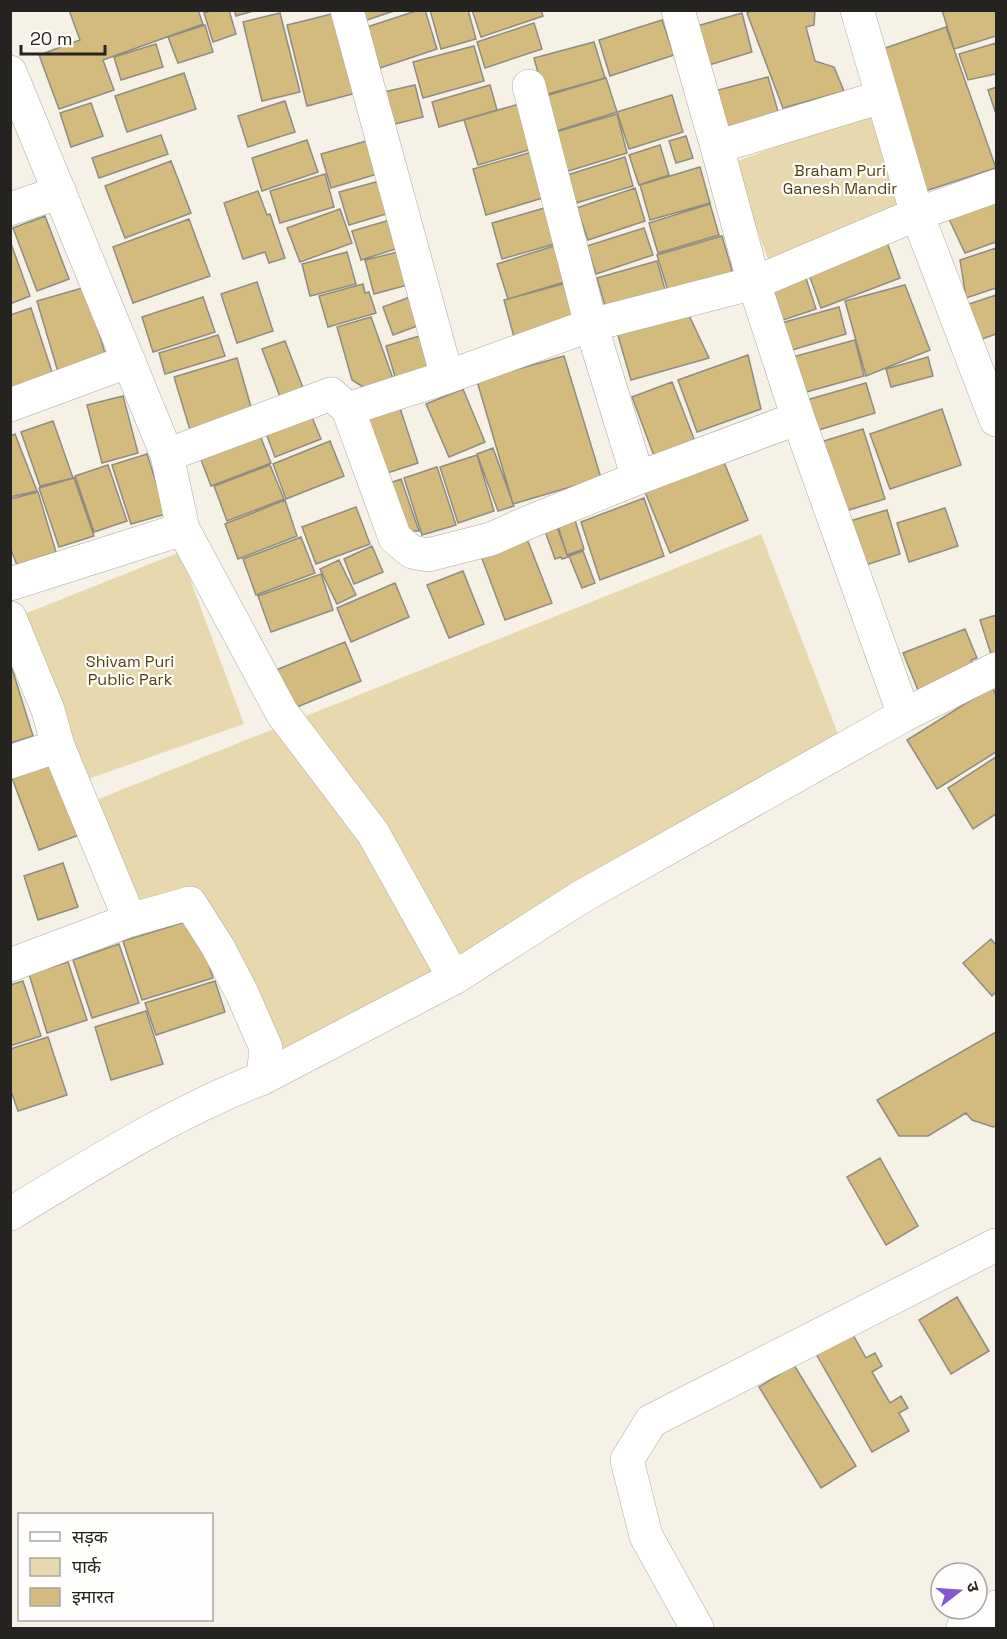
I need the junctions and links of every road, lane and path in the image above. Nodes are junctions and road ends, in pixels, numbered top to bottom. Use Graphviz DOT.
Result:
graph roads {
  1 [pos="347,10"];
  2 [pos="678,10"];
  3 [pos="857,10"];
  4 [pos="10,72"];
  5 [pos="529,86"];
  6 [pos="881,97"];
  7 [pos="717,147"];
  8 [pos="996,186"];
  9 [pos="60,192"];
  10 [pos="10,209"];
  11 [pos="917,214"];
  12 [pos="754,283"];
  13 [pos="591,325"];
  14 [pos="129,361"];
  15 [pos="447,377"];
  16 [pos="10,405"];
  17 [pos="348,409"];
  18 [pos="798,418"];
  19 [pos="996,420"];
  20 [pos="167,455"];
  21 [pos="638,478"];
  22 [pos="183,529"];
  23 [pos="10,584"];
  24 [pos="10,618"];
  25 [pos="996,669"];
  26 [pos="904,715"];
  27 [pos="58,746"];
  28 [pos="10,762"];
  29 [pos="130,920"];
  30 [pos="10,965"];
  31 [pos="454,978"];
  32 [pos="263,1078"];
  33 [pos="10,1214"];
  34 [pos="996,1245"];
  35 [pos="996,1607"];
  36 [pos="697,1629"];
  37 [pos="963,1629"];
  1 -- 15 [label="street"];
  2 -- 7 [label="street"];
  3 -- 6 [label="street"];
  4 -- 9 [label="street"];
  5 -- 13 [label="street"];
  6 -- 7 [label="street"];
  6 -- 11 [label="street"];
  7 -- 12 [label="street"];
  8 -- 11 [label="street"];
  9 -- 10 [label="street"];
  9 -- 14 [label="street"];
  11 -- 12 [label="street"];
  11 -- 19 [label="street"];
  12 -- 13 [label="street"];
  12 -- 18 [label="street"];
  13 -- 15 [label="street"];
  13 -- 21 [label="street"];
  14 -- 16 [label="street"];
  14 -- 20 [label="street"];
  15 -- 17 [label="street"];
  17 -- 20 [label="street"];
  17 -- 21 [label="street"];
  18 -- 21 [label="street"];
  18 -- 26 [label="street"];
  20 -- 22 [label="street"];
  22 -- 23 [label="street"];
  22 -- 31 [label="street"];
  24 -- 27 [label="street"];
  25 -- 26 [label="street"];
  26 -- 31 [label="street"];
  27 -- 28 [label="street"];
  27 -- 29 [label="street"];
  29 -- 30 [label="street"];
  29 -- 32 [label="street"];
  31 -- 32 [label="street"];
  32 -- 33 [label="street"];
  34 -- 36 [label="street"];
  35 -- 37 [label="street"];
}
